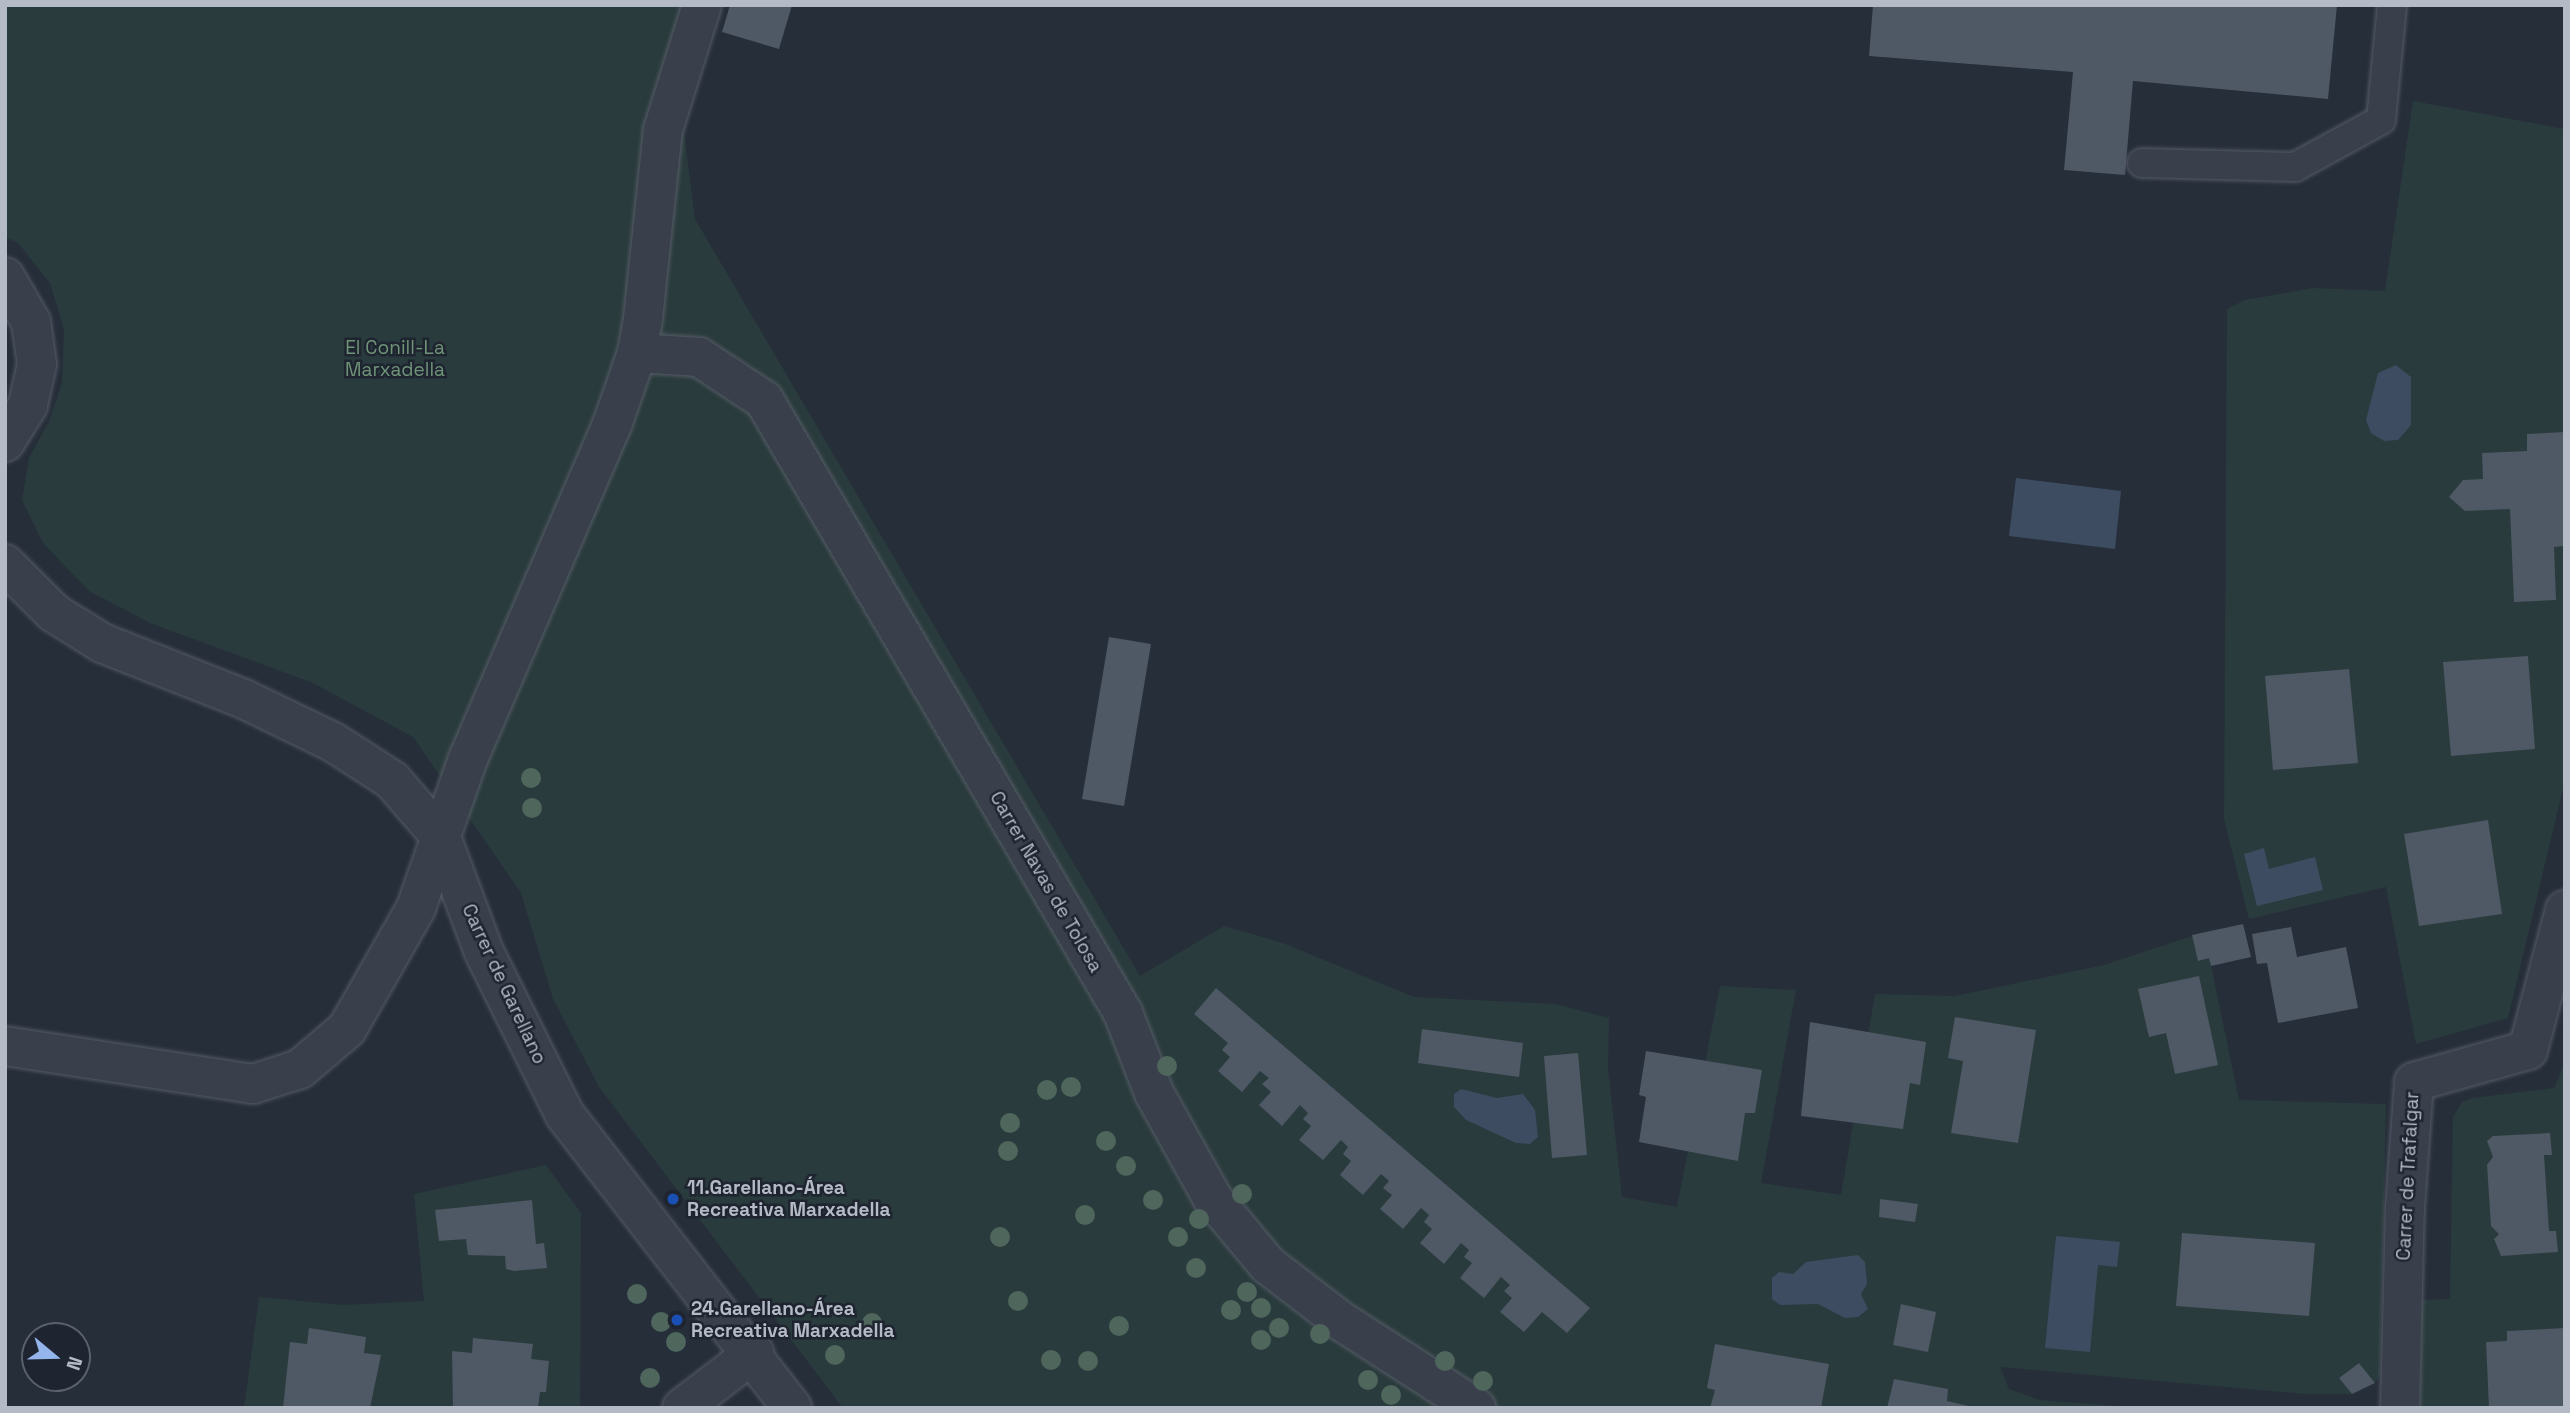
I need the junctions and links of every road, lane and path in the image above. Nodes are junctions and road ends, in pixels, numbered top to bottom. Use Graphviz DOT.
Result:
graph roads {
  1 [pos="702,5"];
  2 [pos="2392,5"];
  3 [pos="2142,163"];
  4 [pos="5,277"];
  5 [pos="637,353"];
  6 [pos="5,442"];
  7 [pos="5,564"];
  8 [pos="441,837"];
  9 [pos="2565,911"];
  10 [pos="5,1046"];
  11 [pos="754,1353"];
  12 [pos="682,1408"];
  13 [pos="792,1408"];
  14 [pos="1476,1408"];
  15 [pos="2400,1408"];
  1 -- 5 [label="street"];
  2 -- 3 [label="lane"];
  4 -- 6 [label="street"];
  5 -- 8 [label="street"];
  5 -- 14 [label="street, Carrer Navas de Tolosa"];
  7 -- 8 [label="street, Carrer de Garellano"];
  8 -- 10 [label="street"];
  8 -- 11 [label="street, Carrer de Garellano"];
  9 -- 15 [label="street, Carrer de Trafalgar"];
  11 -- 12 [label="street"];
  11 -- 13 [label="street, Carrer de Garellano"];
}
